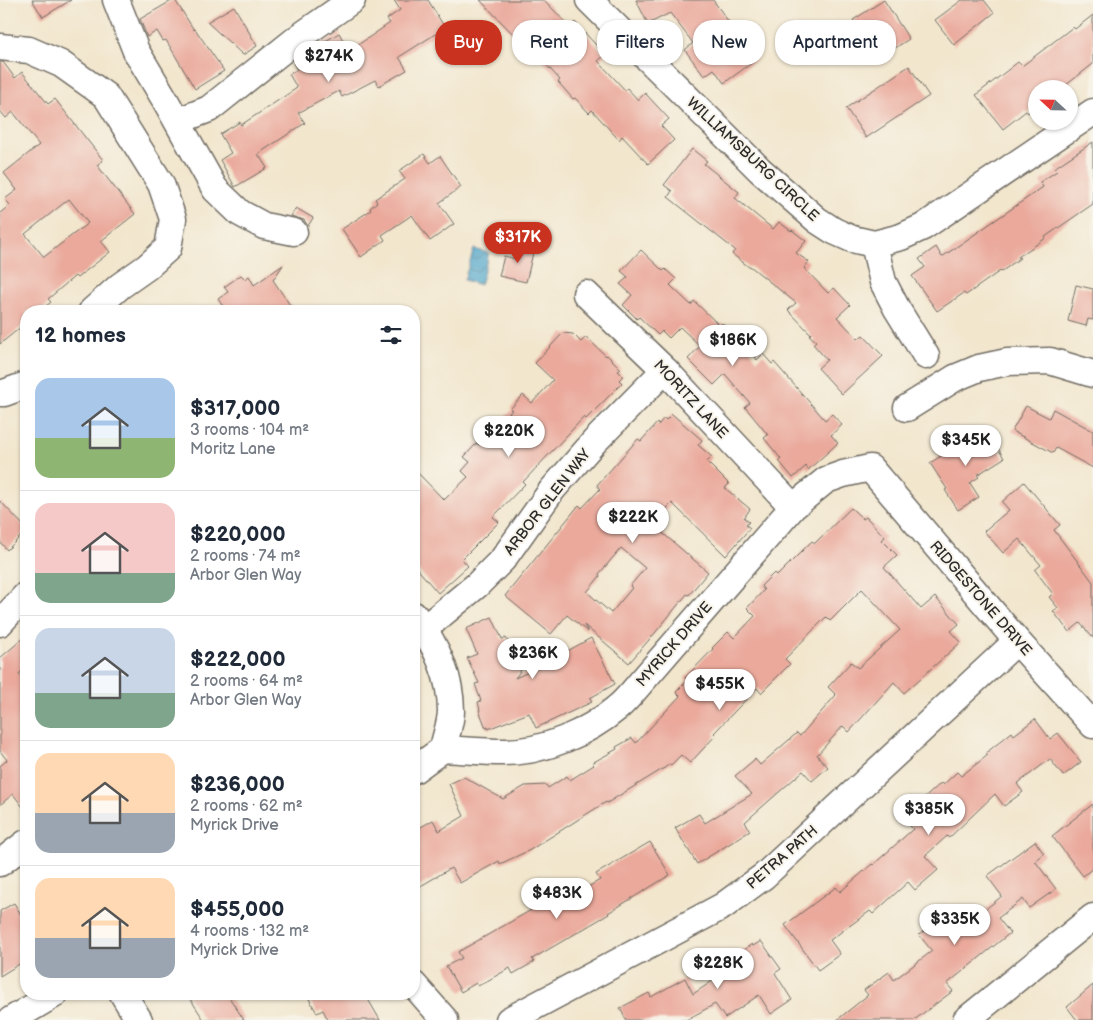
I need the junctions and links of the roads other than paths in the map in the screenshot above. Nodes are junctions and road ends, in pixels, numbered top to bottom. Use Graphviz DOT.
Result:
graph roads {
  1 [pos="116,0"];
  2 [pos="352,0"];
  3 [pos="589,0"];
  4 [pos="0,47"];
  5 [pos="1093,112"];
  6 [pos="178,121"];
  7 [pos="294,232"];
  8 [pos="874,244"];
  9 [pos="586,294"];
  10 [pos="99,305"];
  11 [pos="926,356"];
  12 [pos="665,370"];
  13 [pos="1093,374"];
  14 [pos="20,387"];
  15 [pos="0,393"];
  16 [pos="907,408"];
  17 [pos="870,468"];
  18 [pos="793,507"];
  19 [pos="20,601"];
  20 [pos="420,620"];
  21 [pos="0,623"];
  22 [pos="420,623"];
  23 [pos="1017,641"];
  24 [pos="1093,725"];
  25 [pos="443,749"];
  26 [pos="420,766"];
  27 [pos="20,848"];
  28 [pos="0,863"];
  29 [pos="1093,917"];
  30 [pos="420,992"];
  31 [pos="45,1000"];
  32 [pos="127,1000"];
  33 [pos="11,1020"];
  34 [pos="139,1020"];
  35 [pos="445,1020"];
  36 [pos="509,1020"];
  37 [pos="966,1020"];
  1 -- 6 [label="street"];
  2 -- 6 [label="street"];
  3 -- 8 [label="street, WILLIAMSBURG CIRCLE"];
  4 -- 10 [label="street"];
  5 -- 8 [label="street, WILLIAMSBURG CIRCLE"];
  6 -- 7 [label="street"];
  8 -- 11 [label="street"];
  9 -- 12 [label="street, MORITZ LANE"];
  12 -- 18 [label="street, MORITZ LANE"];
  12 -- 20 [label="street, ARBOR GLEN WAY"];
  13 -- 16 [label="street"];
  14 -- 15 [label="street"];
  17 -- 18 [label="street, MYRICK DRIVE"];
  17 -- 23 [label="street, RIDGESTONE DRIVE"];
  18 -- 25 [label="street, MYRICK DRIVE"];
  19 -- 21 [label="street"];
  22 -- 25 [label="street"];
  23 -- 24 [label="street, RIDGESTONE DRIVE"];
  23 -- 36 [label="street, PETRA PATH"];
  25 -- 26 [label="street"];
  27 -- 28 [label="street"];
  29 -- 37 [label="street"];
  30 -- 35 [label="street"];
  31 -- 33 [label="street"];
  32 -- 34 [label="street"];
}
